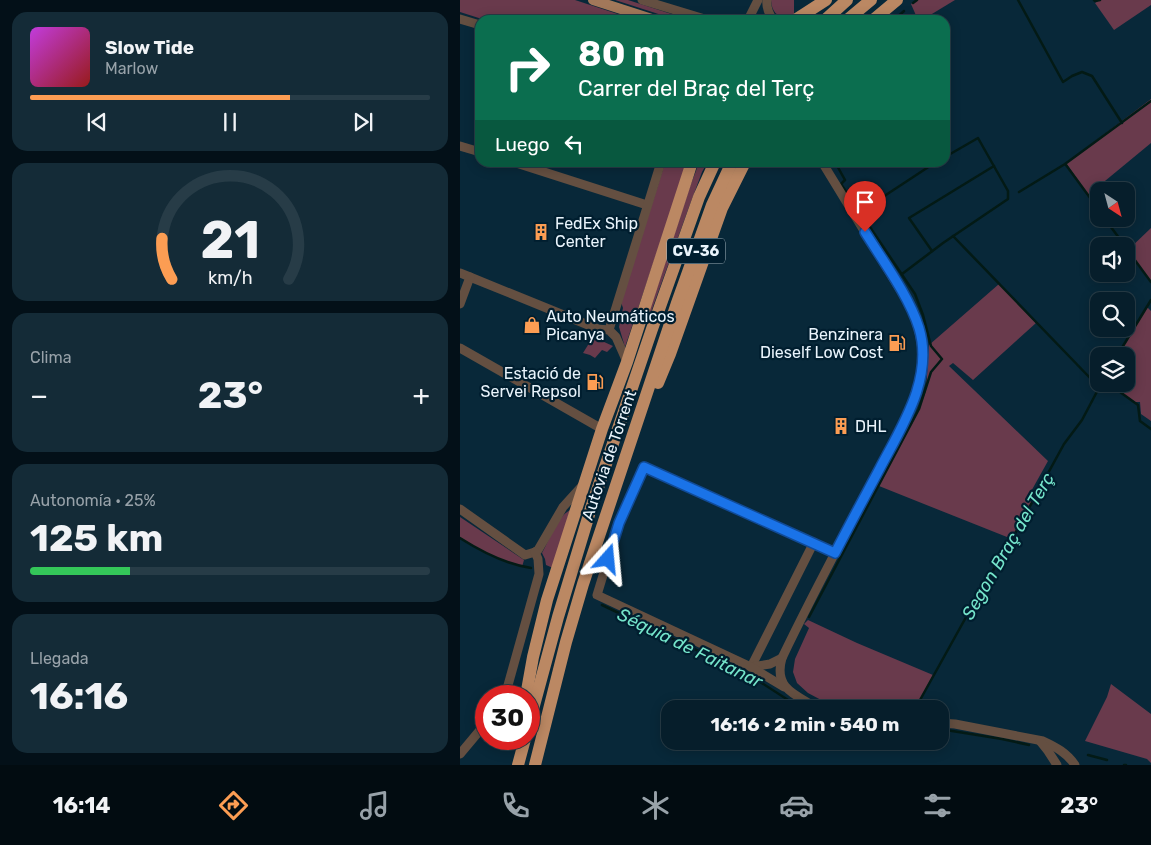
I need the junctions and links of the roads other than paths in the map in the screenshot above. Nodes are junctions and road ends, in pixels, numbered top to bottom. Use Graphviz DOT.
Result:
graph roads {
  1 [pos="593,0"];
  2 [pos="642,0"];
  3 [pos="758,0"];
  4 [pos="767,0"];
  5 [pos="826,0"];
  6 [pos="847,0"];
  7 [pos="871,0"];
  8 [pos="897,0"];
  9 [pos="657,2"];
  10 [pos="638,15"];
  11 [pos="694,15"];
  12 [pos="750,15"];
  13 [pos="770,15"];
  14 [pos="803,15"];
  15 [pos="830,15"];
  16 [pos="853,15"];
  17 [pos="879,15"];
  18 [pos="460,18"];
  19 [pos="475,23"];
  20 [pos="460,146"];
  21 [pos="475,150"];
  22 [pos="529,167"];
  23 [pos="659,167"];
  24 [pos="690,167"];
  25 [pos="713,167"];
  26 [pos="730,167"];
  27 [pos="742,167"];
  28 [pos="825,167"];
  29 [pos="647,205"];
  30 [pos="460,274"];
  31 [pos="470,277"];
  32 [pos="460,304"];
  33 [pos="608,330"];
  34 [pos="460,348"];
  35 [pos="627,362"];
  36 [pos="602,429"];
  37 [pos="586,483"];
  38 [pos="610,501"];
  39 [pos="460,509"];
  40 [pos="814,542"];
  41 [pos="534,552"];
  42 [pos="835,553"];
  43 [pos="782,658"];
  44 [pos="751,667"];
  45 [pos="508,685"];
  46 [pos="528,685"];
  47 [pos="540,685"];
  48 [pos="787,689"];
  49 [pos="805,700"];
  50 [pos="949,724"];
  51 [pos="475,736"];
  52 [pos="1040,740"];
  53 [pos="515,750"];
  54 [pos="522,750"];
  55 [pos="460,754"];
  56 [pos="512,765"];
  57 [pos="518,765"];
  58 [pos="535,765"];
  59 [pos="1057,765"];
  60 [pos="1075,765"];
  1 -- 10 [label="main road"];
  2 -- 9 [label="street"];
  3 -- 12 [label="street"];
  4 -- 13 [label="street"];
  5 -- 14 [label="highway"];
  6 -- 15 [label="highway"];
  7 -- 16 [label="highway"];
  8 -- 17 [label="highway"];
  9 -- 11 [label="street"];
  18 -- 19 [label="street"];
  20 -- 21 [label="street"];
  22 -- 29 [label="street"];
  23 -- 29 [label="street"];
  24 -- 35 [label="highway"];
  25 -- 47 [label="highway, Autovia de Torrent / CV-36"];
  26 -- 38 [label="highway, Autovia de Torrent / CV-36"];
  27 -- 38 [label="highway"];
  28 -- 42 [label="street"];
  29 -- 33 [label="street"];
  30 -- 31 [label="street"];
  31 -- 32 [label="street"];
  31 -- 33 [label="street"];
  33 -- 35 [label="street"];
  34 -- 36 [label="street"];
  35 -- 36 [label="highway"];
  36 -- 37 [label="highway"];
  37 -- 41 [label="street"];
  37 -- 46 [label="highway"];
  38 -- 58 [label="highway, Autovia de Torrent / CV-36"];
  39 -- 41 [label="street"];
  40 -- 42 [label="street"];
  40 -- 44 [label="street"];
  40 -- 44 [label="street"];
  41 -- 45 [label="street"];
  42 -- 43 [label="street"];
  43 -- 44 [label="street"];
  43 -- 48 [label="street"];
  44 -- 48 [label="street"];
  48 -- 49 [label="street"];
  50 -- 52 [label="street"];
  51 -- 55 [label="street"];
  52 -- 59 [label="street"];
  52 -- 60 [label="street"];
  53 -- 56 [label="highway"];
  54 -- 57 [label="highway"];
}
